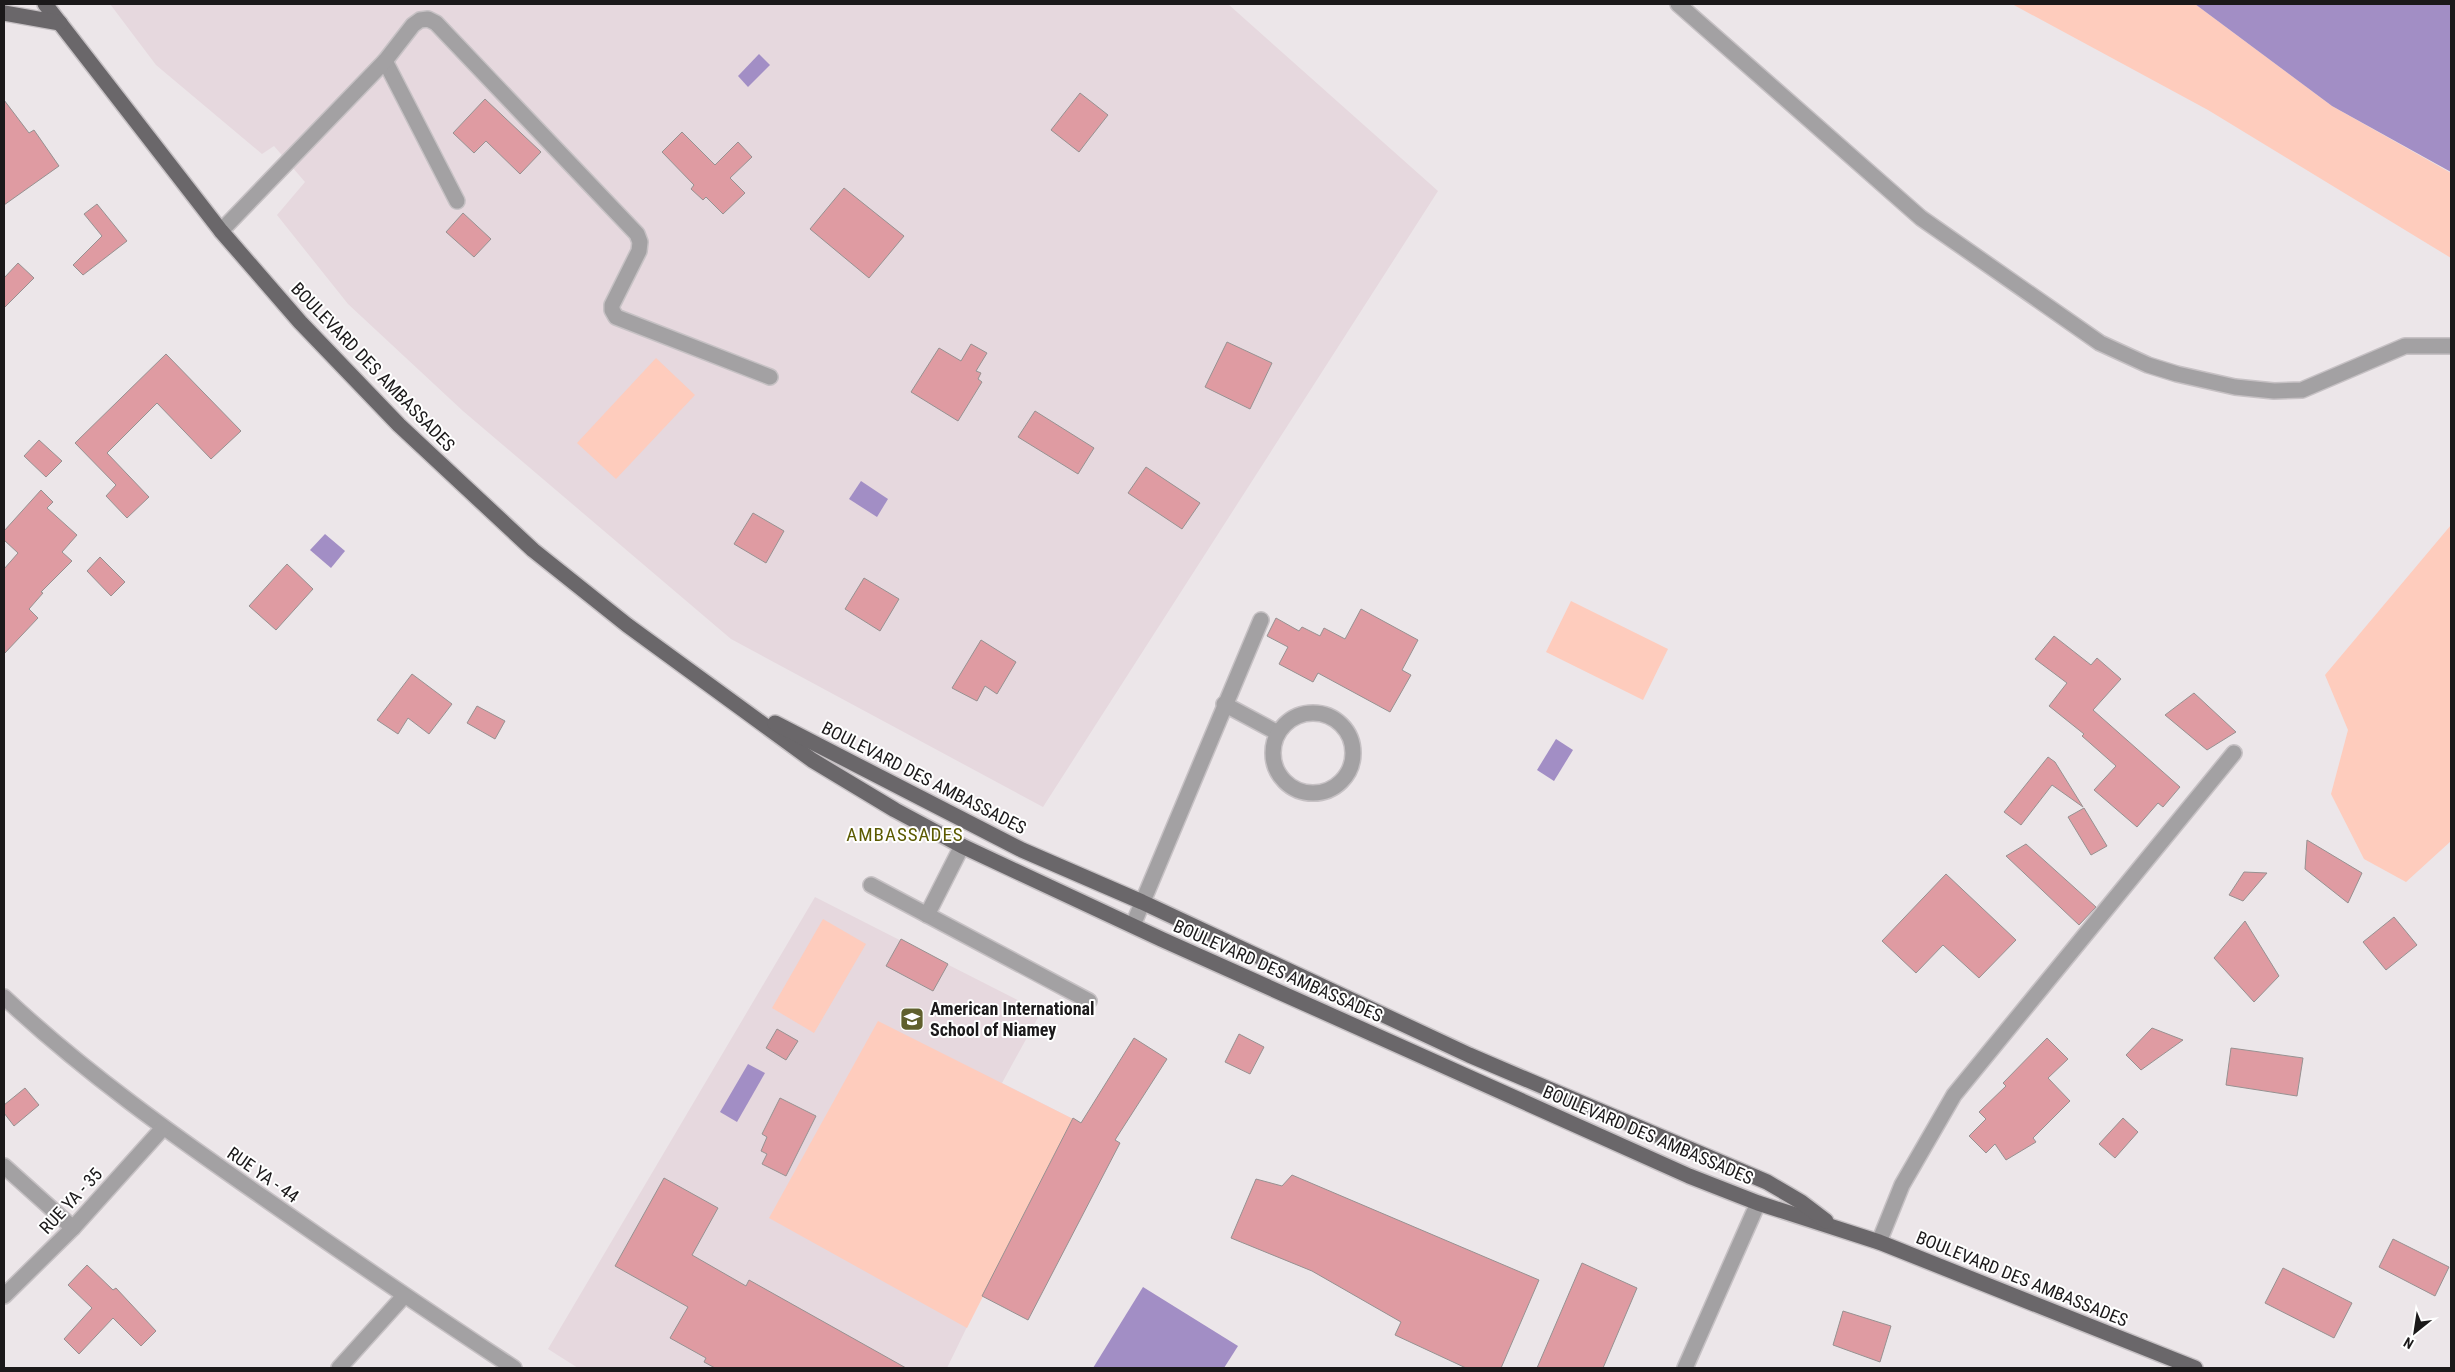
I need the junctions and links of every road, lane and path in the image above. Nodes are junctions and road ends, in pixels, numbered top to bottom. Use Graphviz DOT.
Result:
graph roads {
  1 [pos="45,4"];
  2 [pos="1678,4"];
  3 [pos="4,13"];
  4 [pos="60,24"];
  5 [pos="385,61"];
  6 [pos="457,202"];
  7 [pos="221,231"];
  8 [pos="2451,346"];
  9 [pos="770,377"];
  10 [pos="1261,620"];
  11 [pos="731,701"];
  12 [pos="1224,704"];
  13 [pos="1278,733"];
  14 [pos="2234,753"];
  15 [pos="962,846"];
  16 [pos="870,885"];
  17 [pos="1142,902"];
  18 [pos="927,915"];
  19 [pos="1133,925"];
  20 [pos="4,997"];
  21 [pos="1089,1001"];
  22 [pos="162,1128"];
  23 [pos="4,1166"];
  24 [pos="1758,1203"];
  25 [pos="1834,1227"];
  26 [pos="73,1228"];
  27 [pos="1879,1242"];
  28 [pos="4,1296"];
  29 [pos="404,1296"];
  30 [pos="339,1368"];
  31 [pos="514,1368"];
  32 [pos="1685,1368"];
  33 [pos="2195,1368"];
  1 -- 4 [label="main road, BOULEVARD DES AMBASSADES"];
  2 -- 8 [label="street"];
  3 -- 4 [label="main road"];
  4 -- 7 [label="main road, BOULEVARD DES AMBASSADES"];
  5 -- 6 [label="street"];
  5 -- 7 [label="street"];
  5 -- 9 [label="street"];
  7 -- 11 [label="main road, BOULEVARD DES AMBASSADES"];
  10 -- 12 [label="street"];
  11 -- 15 [label="main road, BOULEVARD DES AMBASSADES"];
  11 -- 17 [label="main road, BOULEVARD DES AMBASSADES"];
  12 -- 13 [label="street"];
  12 -- 17 [label="street"];
  13 -- 13 [label="street"];
  14 -- 27 [label="street"];
  15 -- 18 [label="street"];
  15 -- 19 [label="main road, BOULEVARD DES AMBASSADES"];
  16 -- 18 [label="street"];
  17 -- 19 [label="street"];
  17 -- 25 [label="main road, BOULEVARD DES AMBASSADES"];
  18 -- 21 [label="street"];
  19 -- 24 [label="main road, BOULEVARD DES AMBASSADES"];
  20 -- 22 [label="street, RUE YA - 44"];
  22 -- 26 [label="street, RUE YA - 35"];
  22 -- 29 [label="street, RUE YA - 44"];
  23 -- 26 [label="street"];
  24 -- 25 [label="main road, BOULEVARD DES AMBASSADES"];
  24 -- 32 [label="street"];
  25 -- 27 [label="main road, BOULEVARD DES AMBASSADES"];
  26 -- 28 [label="street, RUE YA - 35"];
  27 -- 33 [label="main road, BOULEVARD DES AMBASSADES"];
  29 -- 30 [label="street"];
  29 -- 31 [label="street, RUE YA - 44"];
}
